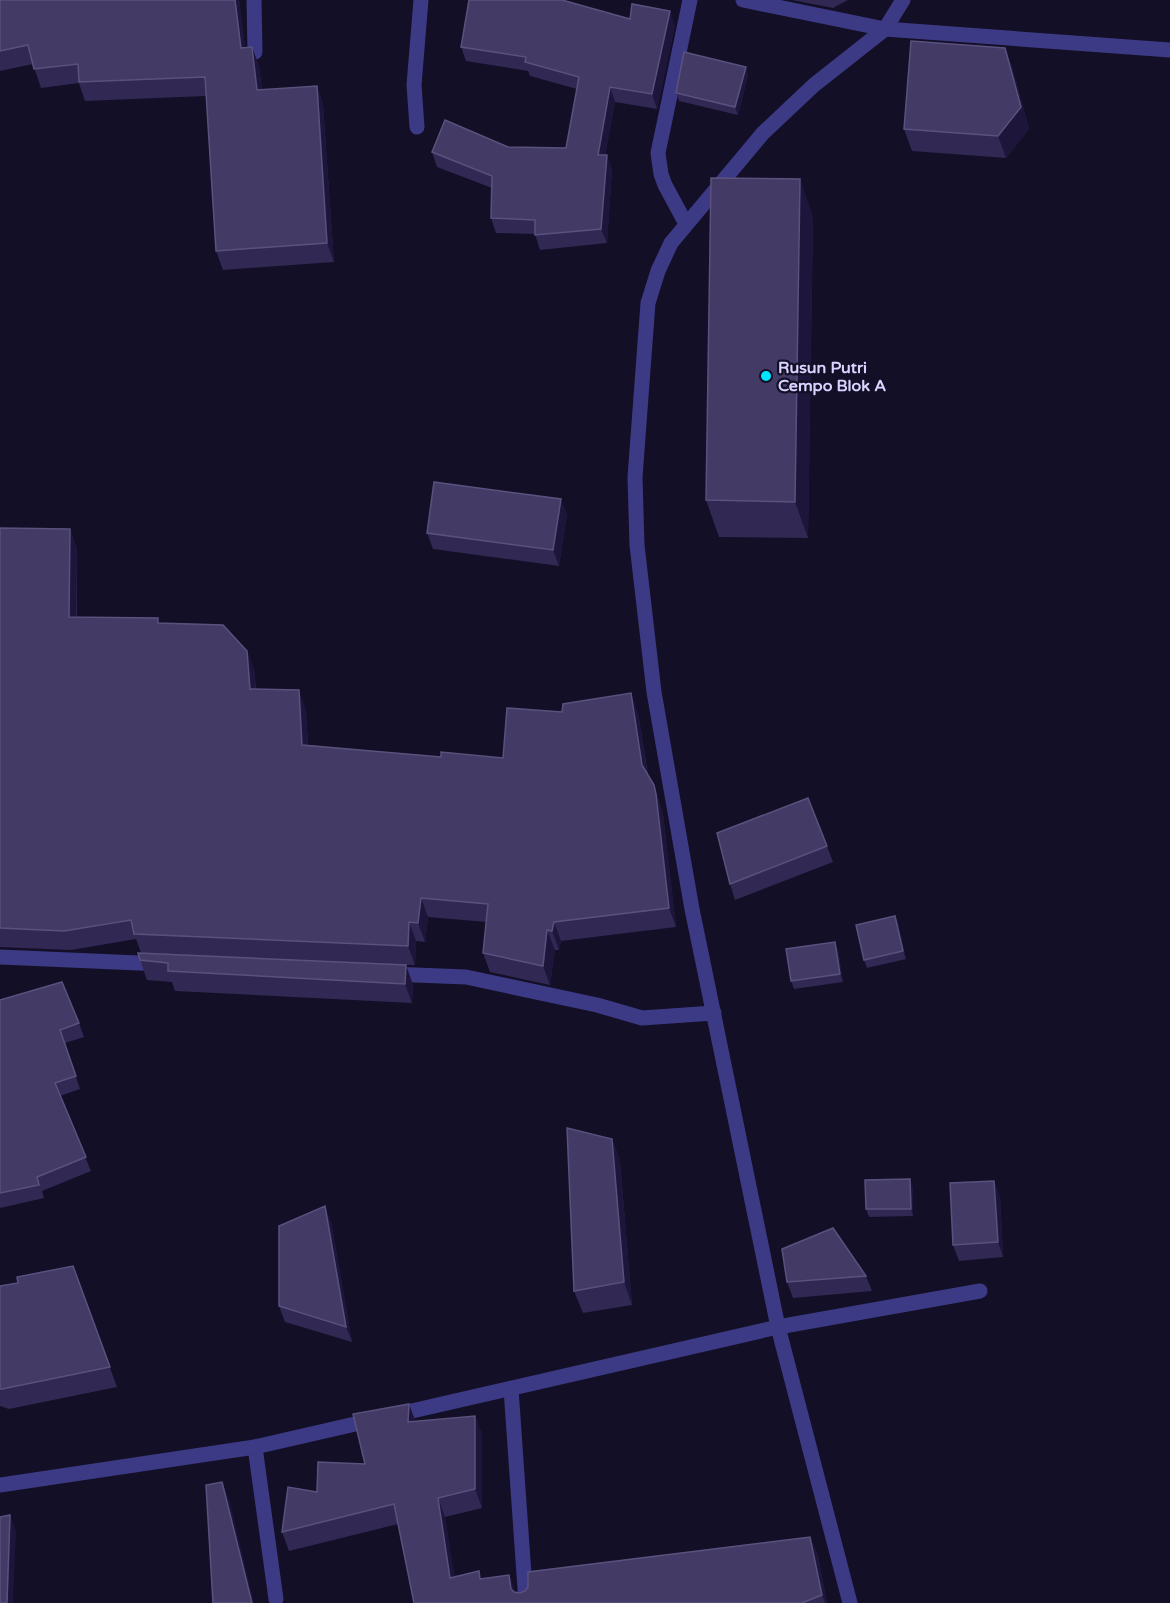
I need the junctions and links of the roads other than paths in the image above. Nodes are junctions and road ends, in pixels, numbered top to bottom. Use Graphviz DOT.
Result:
graph roads {
  1 [pos="254,0"];
  2 [pos="421,0"];
  3 [pos="690,0"];
  4 [pos="743,0"];
  5 [pos="903,0"];
  6 [pos="885,28"];
  7 [pos="1170,50"];
  8 [pos="255,52"];
  9 [pos="417,127"];
  10 [pos="686,224"];
  11 [pos="0,957"];
  12 [pos="179,965"];
  13 [pos="370,973"];
  14 [pos="714,1013"];
  15 [pos="980,1291"];
  16 [pos="778,1327"];
  17 [pos="511,1389"];
  18 [pos="255,1447"];
  19 [pos="0,1485"];
  20 [pos="276,1599"];
  21 [pos="526,1603"];
  22 [pos="850,1603"];
  1 -- 8 [label="street"];
  2 -- 9 [label="street"];
  3 -- 10 [label="street"];
  4 -- 6 [label="street"];
  5 -- 6 [label="street"];
  6 -- 7 [label="street"];
  6 -- 10 [label="street"];
  10 -- 14 [label="street"];
  11 -- 12 [label="street"];
  13 -- 14 [label="street"];
  14 -- 16 [label="street"];
  15 -- 16 [label="street"];
  16 -- 17 [label="street"];
  16 -- 22 [label="street"];
  17 -- 18 [label="street"];
  17 -- 21 [label="street"];
  18 -- 19 [label="street"];
  18 -- 20 [label="street"];
}
